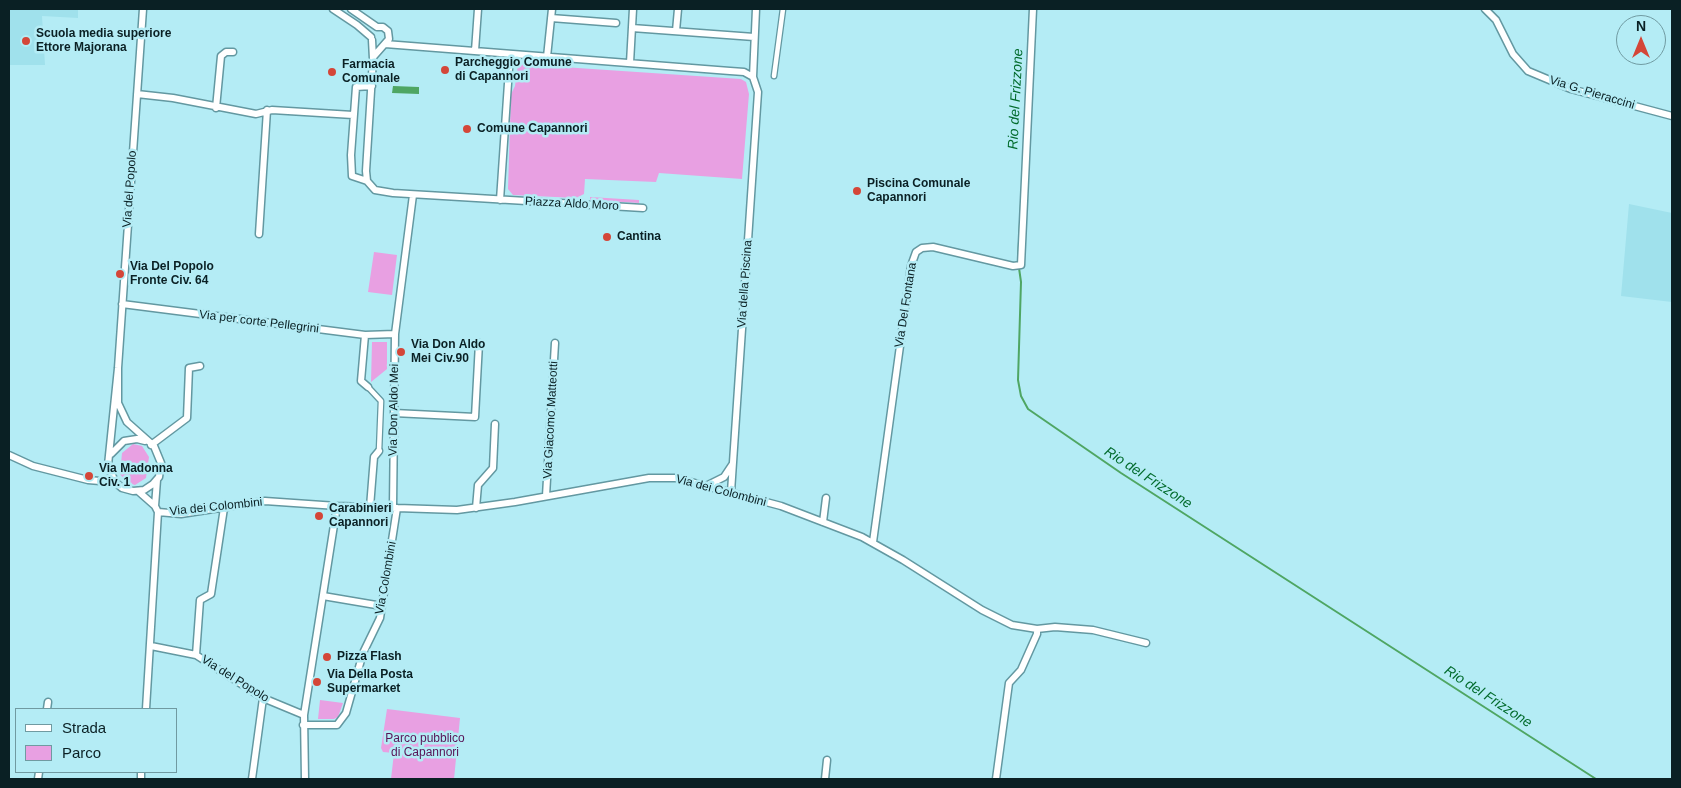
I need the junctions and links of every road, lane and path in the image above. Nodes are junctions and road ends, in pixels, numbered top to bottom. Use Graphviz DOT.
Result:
graph roads {
  1 [pos="143,9"];
  2 [pos="333,9"];
  3 [pos="351,9"];
  4 [pos="478,9"];
  5 [pos="552,9"];
  6 [pos="633,9"];
  7 [pos="678,9"];
  8 [pos="756,9"];
  9 [pos="783,9"];
  10 [pos="1034,9"];
  11 [pos="1485,9"];
  12 [pos="551,18"];
  13 [pos="616,23"];
  14 [pos="377,27"];
  15 [pos="632,28"];
  16 [pos="676,31"];
  17 [pos="389,33"];
  18 [pos="754,37"];
  19 [pos="371,39"];
  20 [pos="384,44"];
  21 [pos="406,44"];
  22 [pos="475,51"];
  23 [pos="233,52"];
  24 [pos="510,54"];
  25 [pos="548,57"];
  26 [pos="373,59"];
  27 [pos="630,63"];
  28 [pos="774,76"];
  29 [pos="753,77"];
  30 [pos="372,86"];
  31 [pos="137,94"];
  32 [pos="216,108"];
  33 [pos="267,110"];
  34 [pos="353,115"];
  35 [pos="1672,116"];
  36 [pos="367,181"];
  37 [pos="413,195"];
  38 [pos="500,200"];
  39 [pos="643,208"];
  40 [pos="259,234"];
  41 [pos="122,304"];
  42 [pos="395,334"];
  43 [pos="365,335"];
  44 [pos="479,342"];
  45 [pos="555,343"];
  46 [pos="200,366"];
  47 [pos="118,368"];
  48 [pos="368,387"];
  49 [pos="394,413"];
  50 [pos="495,424"];
  51 [pos="149,443"];
  52 [pos="379,452"];
  53 [pos="9,455"];
  54 [pos="110,456"];
  55 [pos="734,457"];
  56 [pos="112,478"];
  57 [pos="157,479"];
  58 [pos="707,485"];
  59 [pos="138,491"];
  60 [pos="731,492"];
  61 [pos="546,496"];
  62 [pos="826,498"];
  63 [pos="337,506"];
  64 [pos="370,507"];
  65 [pos="395,507"];
  66 [pos="224,508"];
  67 [pos="476,508"];
  68 [pos="156,509"];
  69 [pos="823,522"];
  70 [pos="872,542"];
  71 [pos="323,596"];
  72 [pos="382,606"];
  73 [pos="1037,628"];
  74 [pos="1146,643"];
  75 [pos="151,646"];
  76 [pos="196,655"];
  77 [pos="263,698"];
  78 [pos="48,702"];
  79 [pos="48,708"];
  80 [pos="146,708"];
  81 [pos="304,715"];
  82 [pos="303,726"];
  83 [pos="827,760"];
  84 [pos="252,779"];
  85 [pos="305,779"];
  86 [pos="825,779"];
  87 [pos="996,779"];
  1 -- 31 [label="street, Via del Popolo"];
  2 -- 19 [label="street"];
  3 -- 14 [label="street"];
  4 -- 22 [label="street"];
  5 -- 12 [label="street"];
  6 -- 15 [label="street"];
  7 -- 16 [label="street"];
  8 -- 18 [label="street, Via della Piscina"];
  9 -- 28 [label="street"];
  10 -- 70 [label="street, Via Del Fontana"];
  11 -- 35 [label="street, Via G. Pieraccini"];
  12 -- 13 [label="street"];
  12 -- 25 [label="street"];
  14 -- 17 [label="street"];
  14 -- 19 [label="street"];
  15 -- 16 [label="street"];
  15 -- 27 [label="street"];
  16 -- 18 [label="street"];
  17 -- 20 [label="street"];
  17 -- 21 [label="street"];
  18 -- 29 [label="street, Via della Piscina"];
  19 -- 20 [label="street"];
  19 -- 26 [label="street"];
  20 -- 21 [label="street"];
  20 -- 26 [label="street"];
  21 -- 22 [label="street"];
  22 -- 24 [label="street"];
  23 -- 32 [label="street"];
  24 -- 25 [label="street"];
  24 -- 38 [label="street"];
  25 -- 27 [label="street"];
  26 -- 30 [label="street"];
  27 -- 29 [label="street"];
  29 -- 55 [label="street, Via della Piscina"];
  30 -- 34 [label="street, Piazza Aldo Moro"];
  30 -- 36 [label="street"];
  31 -- 32 [label="street"];
  31 -- 41 [label="street, Via del Popolo"];
  32 -- 33 [label="street"];
  33 -- 34 [label="street"];
  33 -- 40 [label="street"];
  34 -- 36 [label="street, Piazza Aldo Moro"];
  36 -- 37 [label="street, Piazza Aldo Moro"];
  37 -- 38 [label="street, Piazza Aldo Moro"];
  37 -- 42 [label="street, Via Don Aldo Mei"];
  38 -- 39 [label="street, Piazza Aldo Moro"];
  41 -- 43 [label="street, Via per corte Pellegrini"];
  41 -- 47 [label="street, Via del Popolo"];
  42 -- 43 [label="street, Via per corte Pellegrini"];
  42 -- 49 [label="street, Via Don Aldo Mei"];
  43 -- 48 [label="street"];
  44 -- 49 [label="street"];
  45 -- 61 [label="street, Via Giacomo Matteotti"];
  46 -- 51 [label="street"];
  47 -- 51 [label="street, Via del Popolo"];
  47 -- 54 [label="street, Via del Popolo"];
  48 -- 52 [label="street"];
  49 -- 65 [label="street, Via Don Aldo Mei"];
  50 -- 67 [label="street"];
  51 -- 54 [label="street"];
  51 -- 57 [label="street, Via del Popolo"];
  52 -- 64 [label="street"];
  53 -- 56 [label="street"];
  54 -- 56 [label="street, Via del Popolo"];
  55 -- 58 [label="street"];
  55 -- 60 [label="street, Via della Piscina"];
  56 -- 59 [label="street"];
  57 -- 59 [label="street"];
  57 -- 68 [label="street, Via del Popolo"];
  58 -- 60 [label="street, Via dei Colombini"];
  58 -- 61 [label="street, Via dei Colombini"];
  59 -- 68 [label="street"];
  60 -- 69 [label="street, Via dei Colombini"];
  61 -- 67 [label="street, Via dei Colombini"];
  62 -- 69 [label="street"];
  63 -- 64 [label="street, Via dei Colombini"];
  63 -- 66 [label="street, Via dei Colombini"];
  63 -- 71 [label="street"];
  64 -- 65 [label="street, Via dei Colombini"];
  65 -- 67 [label="street, Via dei Colombini"];
  65 -- 72 [label="street, Via Colombini"];
  66 -- 68 [label="street, Via dei Colombini"];
  66 -- 76 [label="street"];
  68 -- 75 [label="street"];
  69 -- 70 [label="street, Via dei Colombini"];
  70 -- 73 [label="street, Via dei Colombini"];
  71 -- 72 [label="street"];
  71 -- 81 [label="street"];
  72 -- 82 [label="street, Via Colombini"];
  73 -- 74 [label="street, Via dei Colombini"];
  73 -- 87 [label="street"];
  75 -- 76 [label="street, Via del Popolo"];
  75 -- 80 [label="street"];
  76 -- 77 [label="street, Via del Popolo"];
  77 -- 81 [label="street, Via del Popolo"];
  77 -- 84 [label="street"];
  78 -- 79 [label="street"];
  81 -- 82 [label="street"];
  82 -- 85 [label="street"];
  83 -- 86 [label="street"];
}
